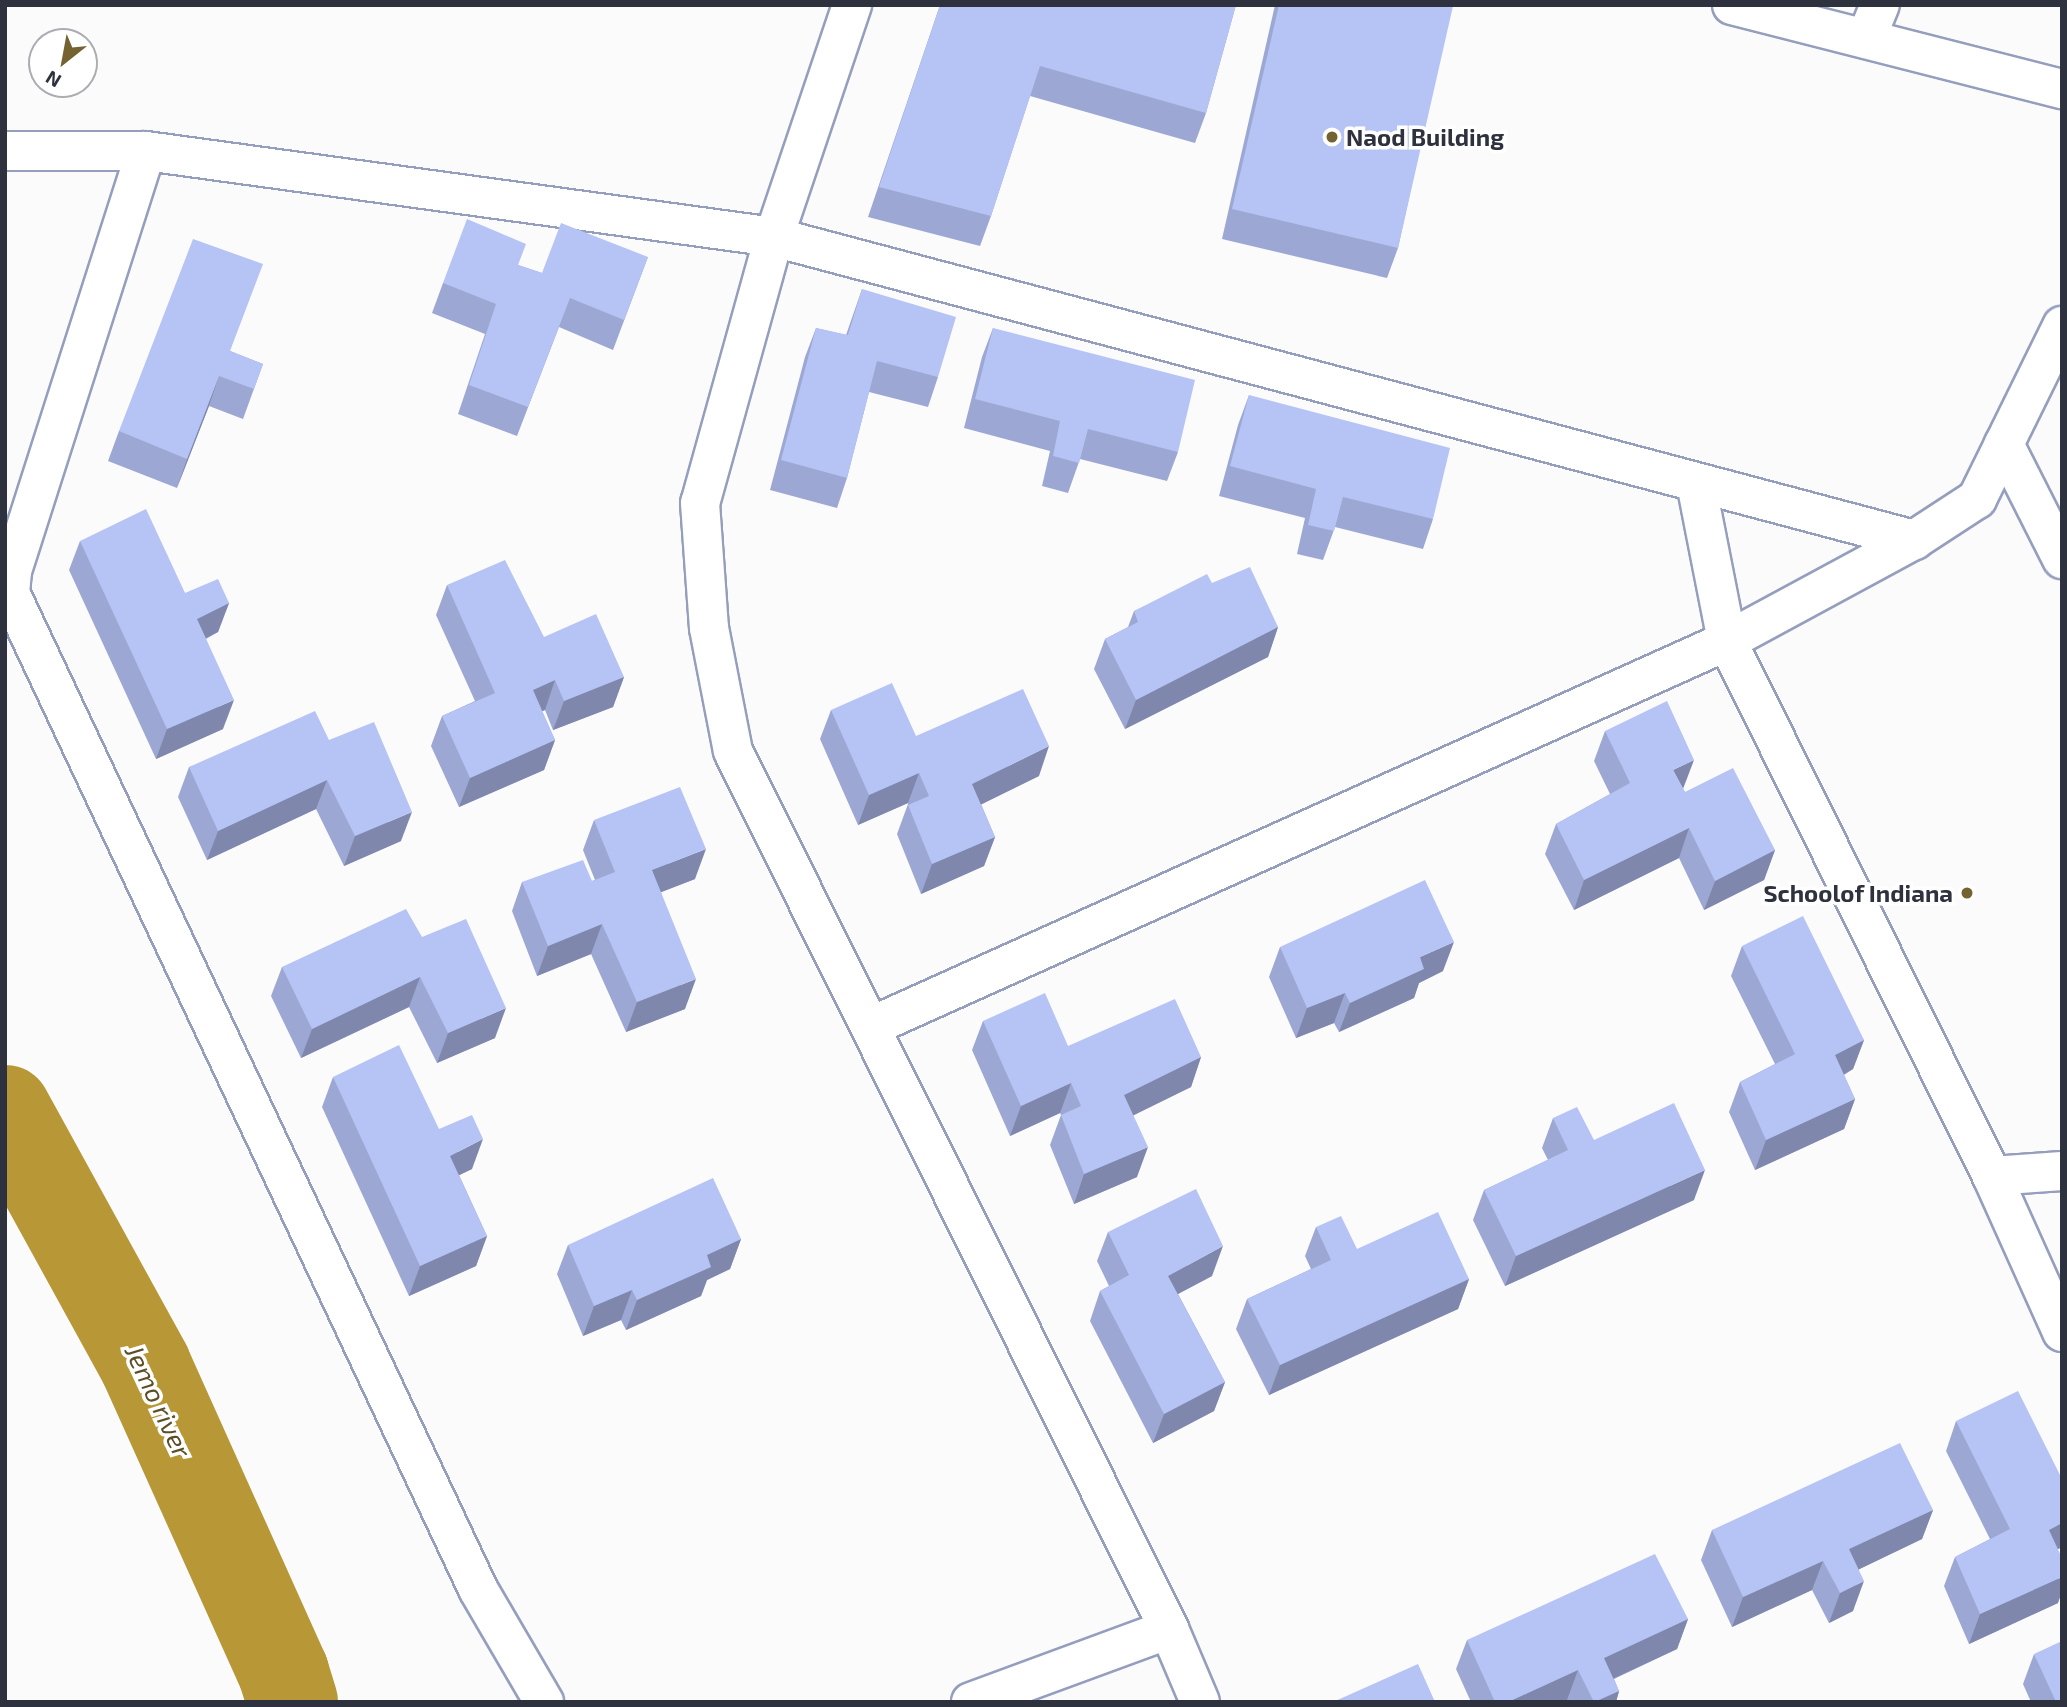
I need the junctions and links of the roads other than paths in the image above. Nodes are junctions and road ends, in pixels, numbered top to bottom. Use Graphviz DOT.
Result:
graph roads {
  1 [pos="852,5"];
  2 [pos="1732,5"];
  3 [pos="1873,22"];
  4 [pos="2062,89"];
  5 [pos="5,150"];
  6 [pos="146,151"];
  7 [pos="775,236"];
  8 [pos="2062,326"];
  9 [pos="2004,444"];
  10 [pos="1696,483"];
  11 [pos="1914,540"];
  12 [pos="2062,559"];
  13 [pos="1727,641"];
  14 [pos="872,1026"];
  15 [pos="2062,1171"];
  16 [pos="1992,1176"];
  17 [pos="2060,1322"];
  18 [pos="1168,1629"];
  19 [pos="544,1702"];
  20 [pos="971,1702"];
  21 [pos="1200,1702"];
  1 -- 7 [label="street"];
  2 -- 3 [label="street"];
  3 -- 4 [label="street"];
  5 -- 6 [label="street"];
  6 -- 7 [label="street"];
  6 -- 19 [label="street"];
  7 -- 10 [label="street"];
  7 -- 14 [label="street"];
  8 -- 9 [label="street"];
  9 -- 11 [label="street"];
  9 -- 12 [label="street"];
  10 -- 11 [label="street"];
  10 -- 13 [label="street"];
  11 -- 13 [label="street"];
  13 -- 14 [label="street"];
  13 -- 16 [label="street"];
  14 -- 18 [label="street"];
  15 -- 16 [label="street"];
  16 -- 17 [label="street"];
  18 -- 20 [label="street"];
  18 -- 21 [label="street"];
}
